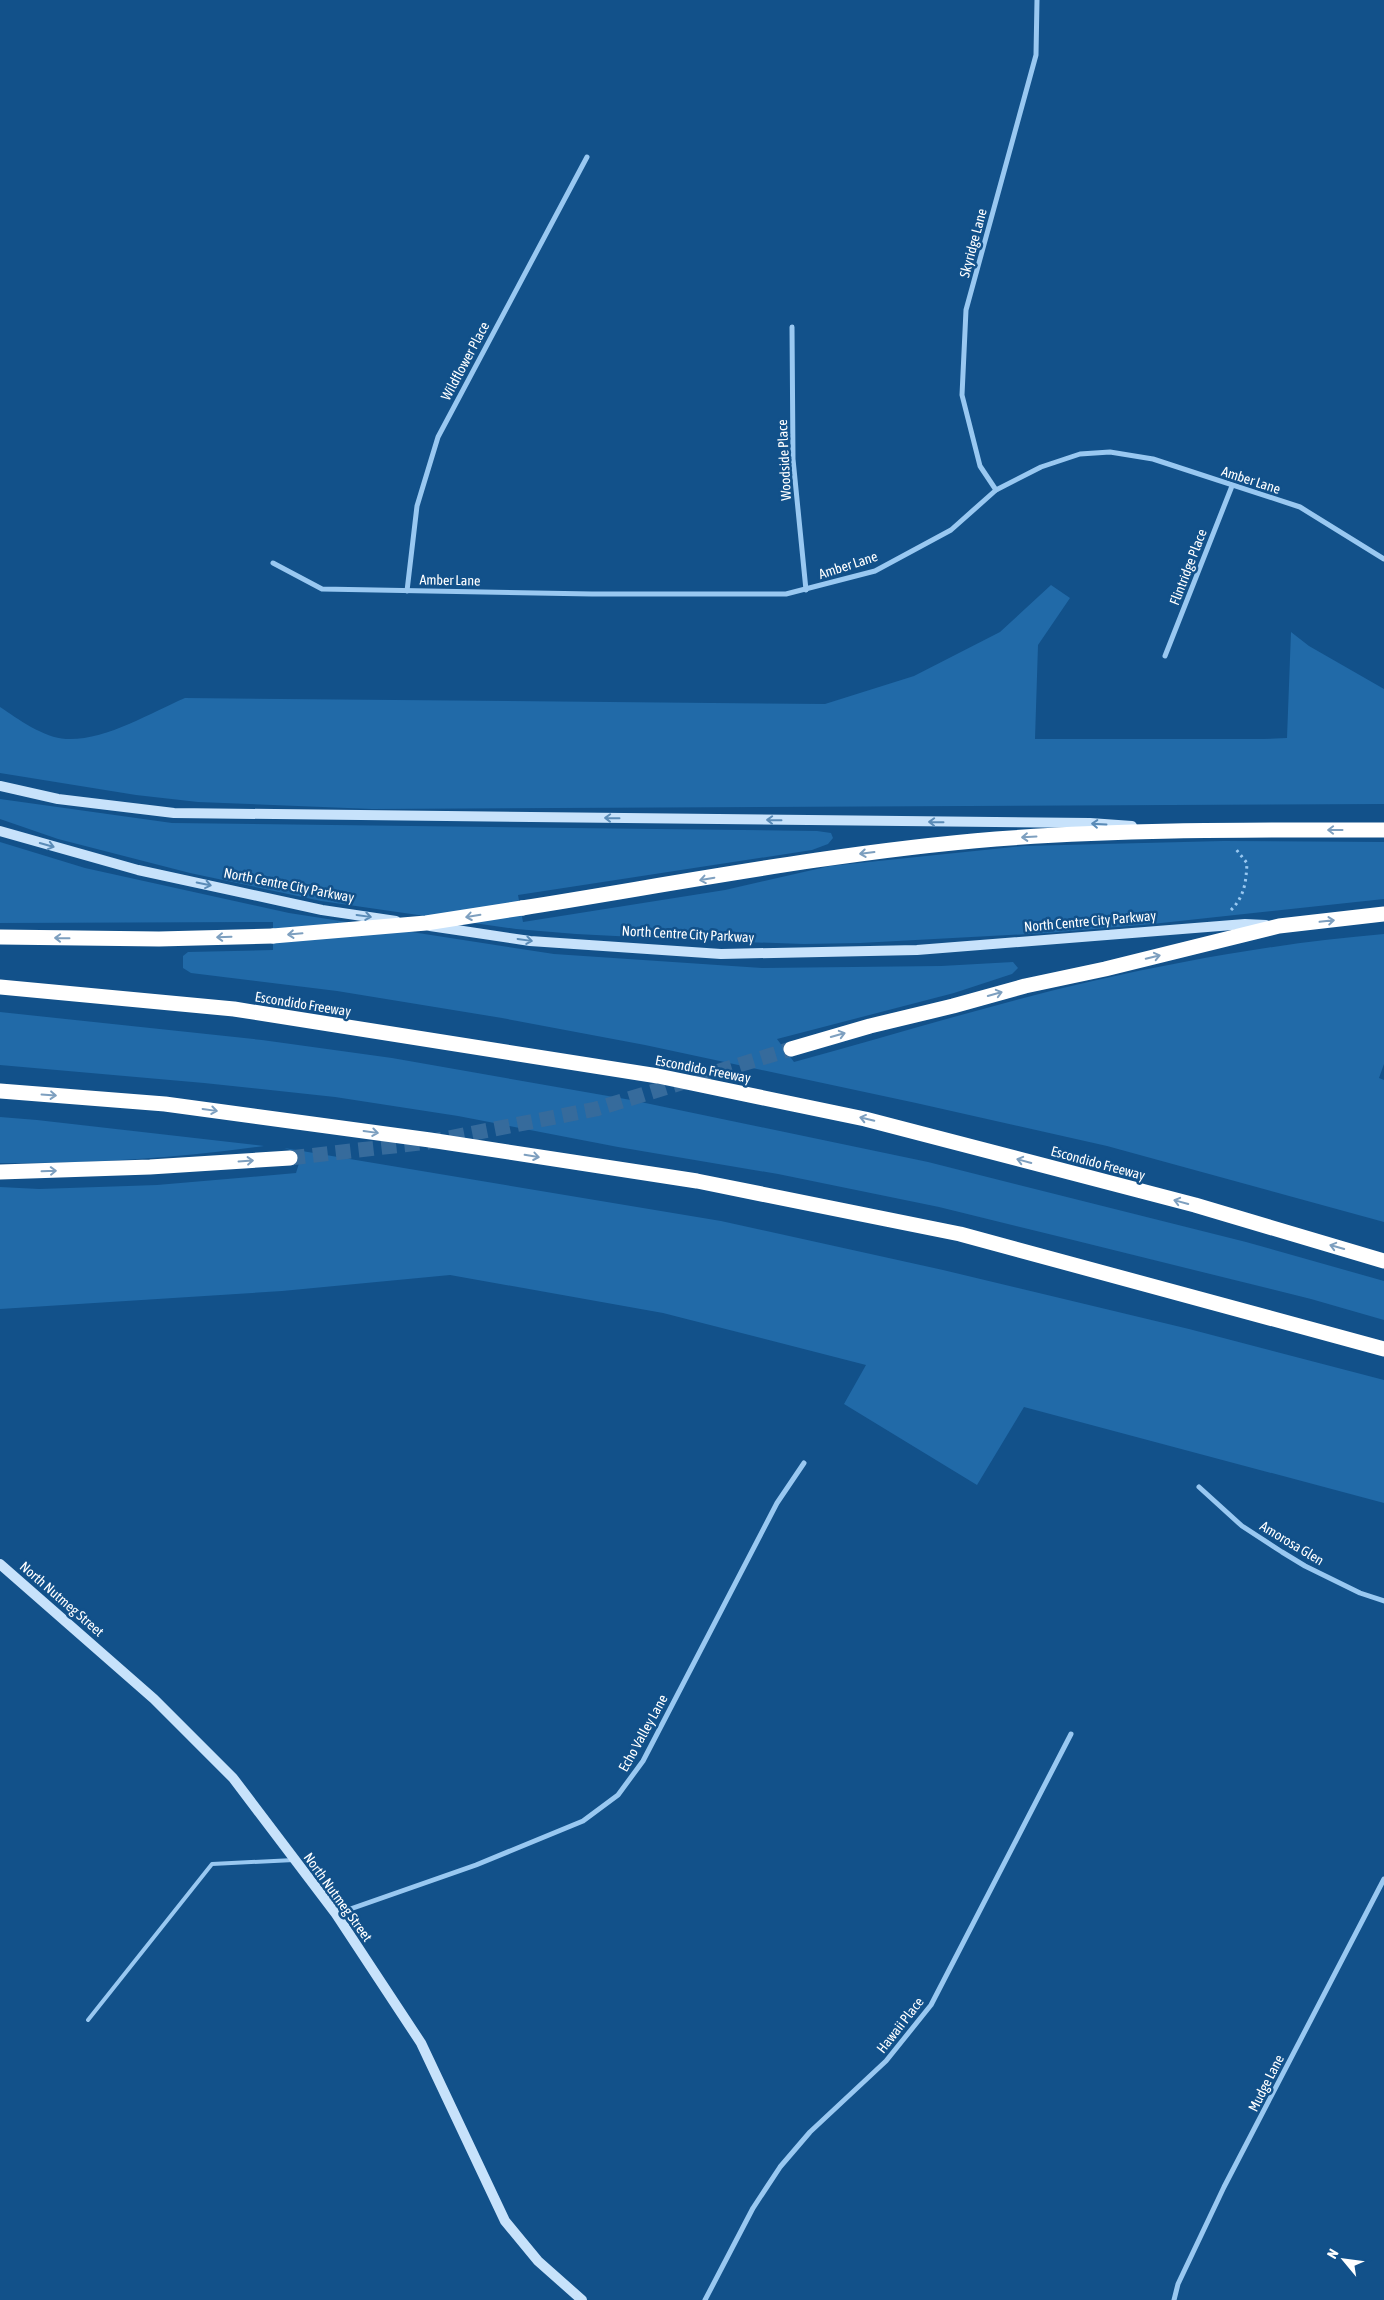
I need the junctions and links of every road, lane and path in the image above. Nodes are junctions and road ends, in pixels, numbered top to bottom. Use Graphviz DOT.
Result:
graph roads {
  1 [pos="1037,0"];
  2 [pos="587,157"];
  3 [pos="792,327"];
  4 [pos="1232,486"];
  5 [pos="996,490"];
  6 [pos="1384,559"];
  7 [pos="273,563"];
  8 [pos="806,590"];
  9 [pos="407,591"];
  10 [pos="1165,656"];
  11 [pos="0,786"];
  12 [pos="1200,829"];
  13 [pos="1384,830"];
  14 [pos="0,832"];
  15 [pos="1233,846"];
  16 [pos="1228,913"];
  17 [pos="1384,914"];
  18 [pos="1279,926"];
  19 [pos="0,937"];
  20 [pos="0,987"];
  21 [pos="791,1049"];
  22 [pos="0,1091"];
  23 [pos="290,1158"];
  24 [pos="0,1172"];
  25 [pos="1384,1261"];
  26 [pos="1384,1350"];
  27 [pos="804,1463"];
  28 [pos="1199,1487"];
  29 [pos="0,1564"];
  30 [pos="1384,1601"];
  31 [pos="1071,1734"];
  32 [pos="294,1860"];
  33 [pos="1384,1879"];
  34 [pos="336,1914"];
  35 [pos="88,2020"];
  36 [pos="581,2300"];
  37 [pos="705,2300"];
  38 [pos="1174,2300"];
  1 -- 5 [label="street, Skyridge Lane"];
  2 -- 9 [label="street, Wildflower Place"];
  3 -- 8 [label="street, Woodside Place"];
  4 -- 5 [label="street, Amber Lane"];
  4 -- 6 [label="street, Amber Lane"];
  4 -- 10 [label="street, Flintridge Place"];
  5 -- 8 [label="street, Amber Lane"];
  7 -- 9 [label="street, Amber Lane"];
  8 -- 9 [label="street, Amber Lane"];
  12 -- 11 [label="main road, one-way"];
  13 -- 12 [label="highway, one-way"];
  12 -- 19 [label="highway, one-way, bridge"];
  14 -- 18 [label="main road, North Centre City Parkway, one-way"];
  15 -- 16 [label="path"];
  18 -- 17 [label="highway, North Centre City Parkway, one-way"];
  21 -- 18 [label="highway, one-way"];
  25 -- 20 [label="highway, Escondido Freeway, one-way"];
  22 -- 26 [label="highway, one-way"];
  24 -- 23 [label="highway, one-way"];
  27 -- 34 [label="street, Echo Valley Lane"];
  28 -- 30 [label="street, Amorosa Glen"];
  29 -- 32 [label="main road, North Nutmeg Street"];
  31 -- 37 [label="street, Hawaii Place"];
  32 -- 34 [label="main road, North Nutmeg Street"];
  32 -- 35 [label="lane"];
  33 -- 38 [label="street, Mudge Lane"];
  34 -- 36 [label="main road, North Nutmeg Street"];
}
